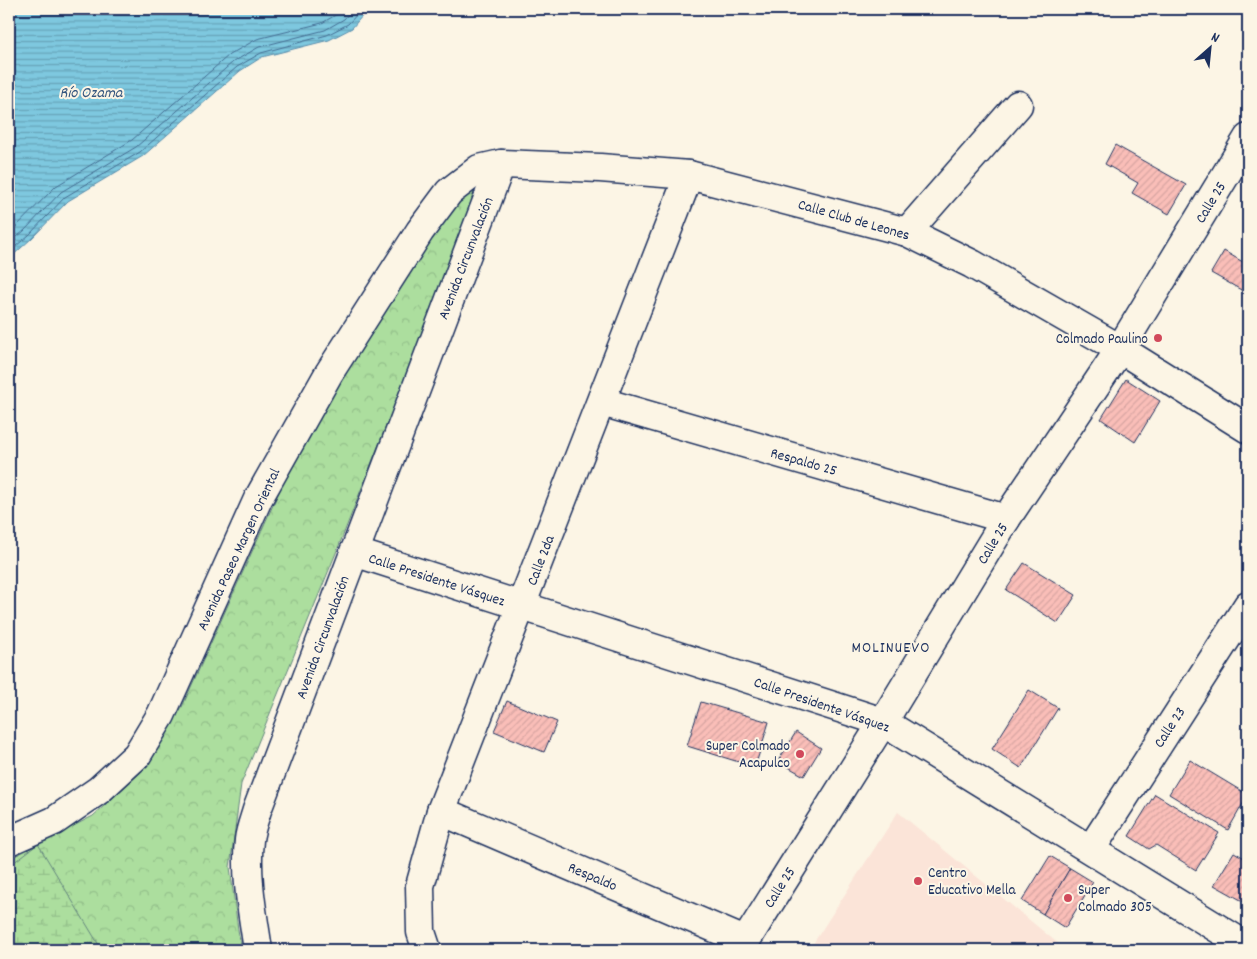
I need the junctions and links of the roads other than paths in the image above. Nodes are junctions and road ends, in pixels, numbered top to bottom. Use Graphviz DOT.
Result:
graph roads {
  1 [pos="1018,105"];
  2 [pos="1248,138"];
  3 [pos="501,164"];
  4 [pos="689,175"];
  5 [pos="907,232"];
  6 [pos="1120,349"];
  7 [pos="602,402"];
  8 [pos="1248,428"];
  9 [pos="1006,519"];
  10 [pos="354,552"];
  11 [pos="521,606"];
  12 [pos="1248,606"];
  13 [pos="882,722"];
  14 [pos="441,811"];
  15 [pos="9,841"];
  16 [pos="1091,849"];
  17 [pos="742,946"];
  18 [pos="1248,947"];
  19 [pos="258,950"];
  20 [pos="427,950"];
  1 -- 5 [label="street"];
  2 -- 6 [label="street, Calle 25"];
  3 -- 4 [label="street, Calle Club de Leones"];
  3 -- 10 [label="street, Avenida Circunvalación"];
  3 -- 15 [label="street, Avenida Paseo Margen Oriental"];
  4 -- 5 [label="street, Calle Club de Leones"];
  4 -- 7 [label="street, Calle 2da"];
  5 -- 6 [label="street, Calle Club de Leones"];
  6 -- 8 [label="street, Calle Club de Leones"];
  6 -- 9 [label="street, Calle 25"];
  7 -- 9 [label="street, Respaldo 25"];
  7 -- 11 [label="street, Calle 2da"];
  9 -- 13 [label="street, Calle 25"];
  10 -- 11 [label="street, Calle Presidente Vásquez"];
  10 -- 19 [label="street, Avenida Circunvalación"];
  11 -- 13 [label="street, Calle Presidente Vásquez"];
  11 -- 14 [label="street, Calle 2da"];
  12 -- 16 [label="street, Calle 23"];
  13 -- 16 [label="street, Calle Presidente Vásquez"];
  13 -- 17 [label="street, Calle 25"];
  14 -- 17 [label="street, Respaldo"];
  14 -- 20 [label="street, Calle 2da"];
  16 -- 18 [label="street, Calle Presidente Vásquez"];
}
